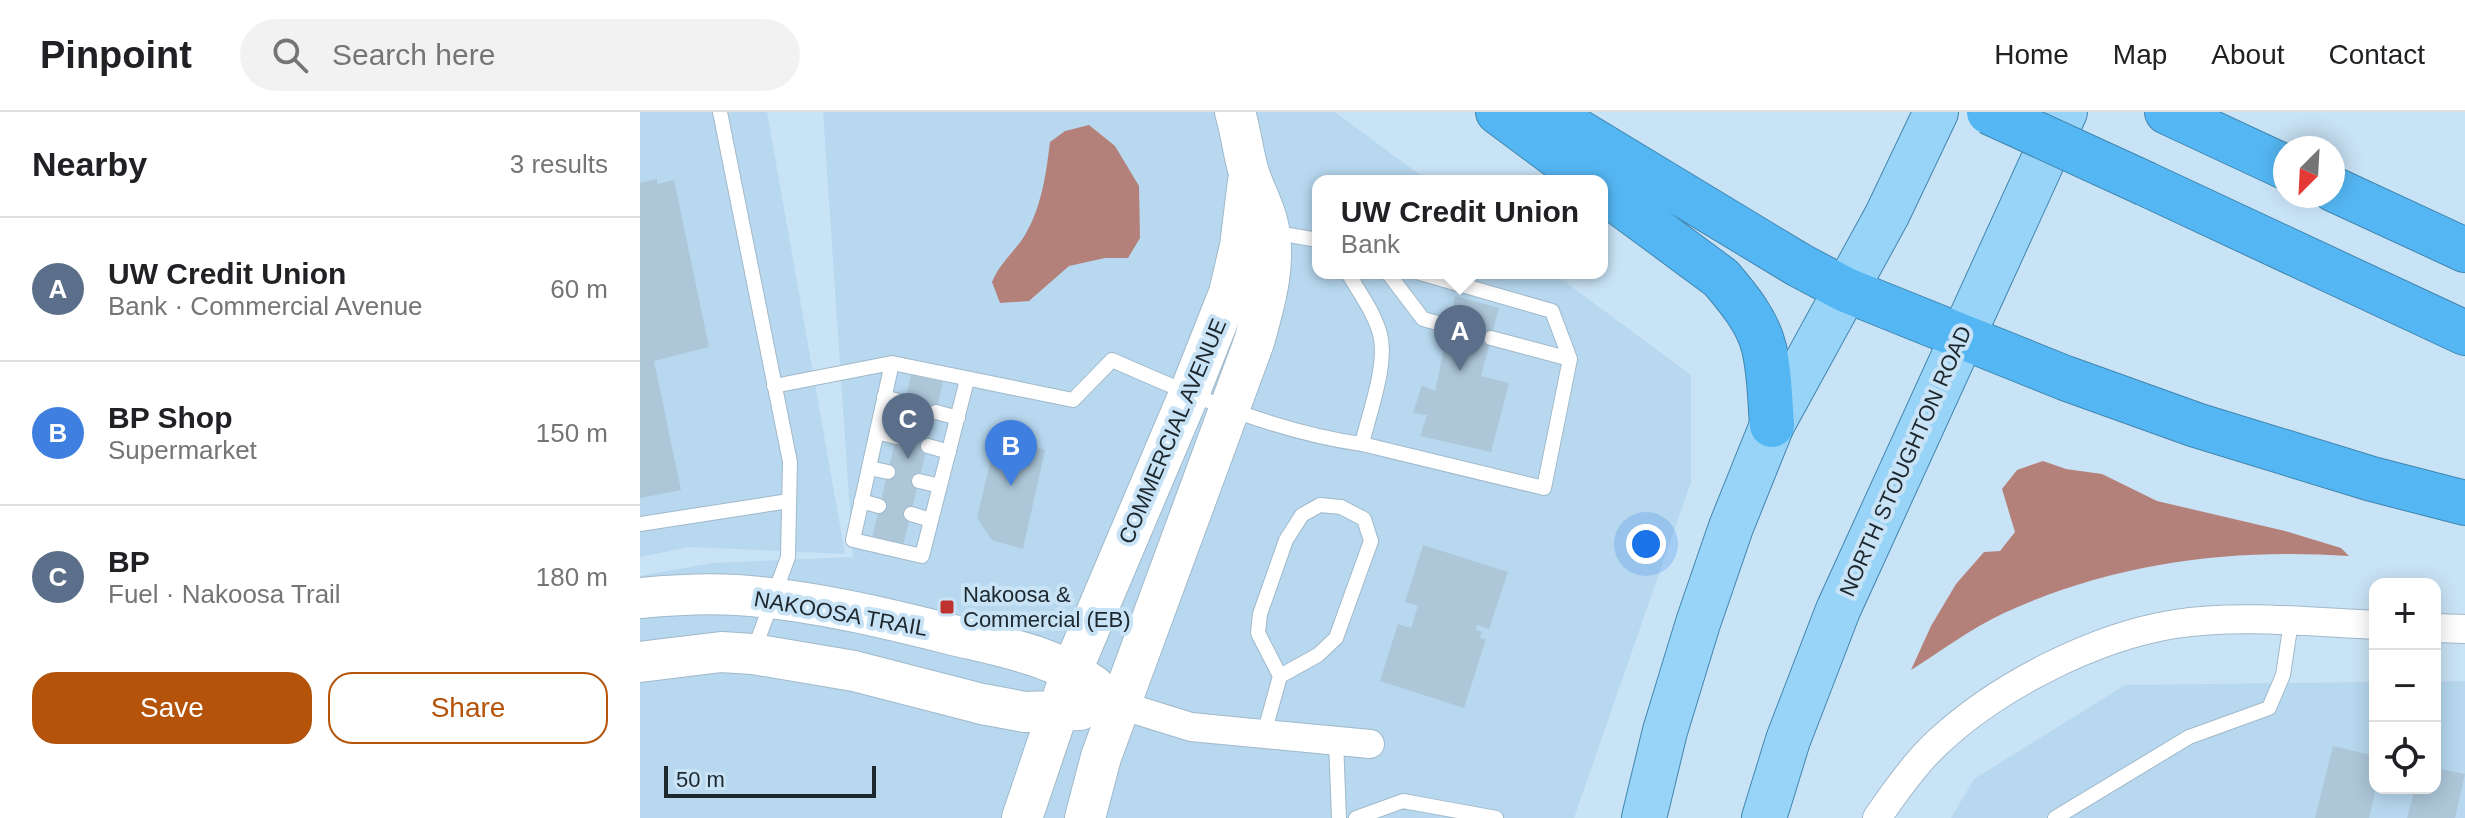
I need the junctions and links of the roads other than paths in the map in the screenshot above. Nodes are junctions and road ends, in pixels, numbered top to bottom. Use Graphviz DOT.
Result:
graph roads {
  1 [pos="720,112"];
  2 [pos="1235,112"];
  3 [pos="1498,112"];
  4 [pos="1546,112"];
  5 [pos="1936,112"];
  6 [pos="1989,112"];
  7 [pos="2065,112"];
  8 [pos="2172,114"];
  9 [pos="2273,161"];
  10 [pos="1249,173"];
  11 [pos="1583,175"];
  12 [pos="1608,194"];
  13 [pos="2345,195"];
  14 [pos="1269,231"];
  15 [pos="1312,239"];
  16 [pos="2465,250"];
  17 [pos="1351,279"];
  18 [pos="1393,279"];
  19 [pos="1441,279"];
  20 [pos="1846,290"];
  21 [pos="1448,326"];
  22 [pos="2465,333"];
  23 [pos="1962,336"];
  24 [pos="1491,338"];
  25 [pos="1570,359"];
  26 [pos="892,363"];
  27 [pos="967,380"];
  28 [pos="774,386"];
  29 [pos="1189,394"];
  30 [pos="884,397"];
  31 [pos="905,403"];
  32 [pos="1230,408"];
  33 [pos="936,412"];
  34 [pos="958,418"];
  35 [pos="1772,425"];
  36 [pos="877,432"];
  37 [pos="896,437"];
  38 [pos="1362,444"];
  39 [pos="928,446"];
  40 [pos="949,452"];
  41 [pos="869,468"];
  42 [pos="888,472"];
  43 [pos="919,481"];
  44 [pos="940,486"];
  45 [pos="789,501"];
  46 [pos="861,501"];
  47 [pos="2465,503"];
  48 [pos="879,506"];
  49 [pos="911,514"];
  50 [pos="931,520"];
  51 [pos="640,524"];
  52 [pos="640,598"];
  53 [pos="771,599"];
  54 [pos="2291,622"];
  55 [pos="2369,625"];
  56 [pos="2441,628"];
  57 [pos="2465,629"];
  58 [pos="753,654"];
  59 [pos="640,662"];
  60 [pos="1072,670"];
  61 [pos="1280,676"];
  62 [pos="1120,705"];
  63 [pos="1057,712"];
  64 [pos="1264,734"];
  65 [pos="1336,741"];
  66 [pos="1370,744"];
  67 [pos="1022,818"];
  68 [pos="1085,818"];
  69 [pos="1339,818"];
  70 [pos="1356,818"];
  71 [pos="1496,818"];
  72 [pos="1644,818"];
  73 [pos="1764,818"];
  74 [pos="1877,818"];
  75 [pos="2055,818"];
  1 -- 28 [label="lane"];
  2 -- 10 [label="street, COMMERCIAL AVENUE"];
  3 -- 11 [label="highway"];
  4 -- 20 [label="highway"];
  5 -- 20 [label="main road"];
  6 -- 22 [label="highway, bridge"];
  7 -- 23 [label="main road, NORTH STOUGHTON ROAD"];
  8 -- 9 [label="highway"];
  10 -- 14 [label="street, COMMERCIAL AVENUE"];
  10 -- 29 [label="street, COMMERCIAL AVENUE"];
  12 -- 35 [label="highway"];
  13 -- 16 [label="highway"];
  14 -- 15 [label="lane"];
  14 -- 32 [label="street, COMMERCIAL AVENUE"];
  17 -- 38 [label="lane"];
  18 -- 21 [label="lane"];
  19 -- 25 [label="lane"];
  20 -- 23 [label="highway"];
  20 -- 35 [label="main road"];
  23 -- 47 [label="highway"];
  23 -- 73 [label="main road, NORTH STOUGHTON ROAD"];
  24 -- 25 [label="lane"];
  25 -- 38 [label="lane"];
  26 -- 27 [label="lane"];
  26 -- 28 [label="lane"];
  26 -- 30 [label="lane"];
  27 -- 29 [label="lane"];
  27 -- 34 [label="lane"];
  28 -- 45 [label="lane"];
  29 -- 32 [label="lane"];
  29 -- 60 [label="street, COMMERCIAL AVENUE"];
  30 -- 31 [label="lane"];
  30 -- 36 [label="lane"];
  32 -- 38 [label="lane"];
  32 -- 62 [label="street, COMMERCIAL AVENUE"];
  33 -- 34 [label="lane"];
  34 -- 40 [label="lane"];
  35 -- 72 [label="main road"];
  36 -- 37 [label="lane"];
  36 -- 41 [label="lane"];
  39 -- 40 [label="lane"];
  40 -- 44 [label="lane"];
  41 -- 42 [label="lane"];
  41 -- 46 [label="lane"];
  43 -- 44 [label="lane"];
  44 -- 50 [label="lane"];
  45 -- 51 [label="lane"];
  45 -- 53 [label="lane"];
  46 -- 48 [label="lane"];
  46 -- 50 [label="lane"];
  49 -- 50 [label="lane"];
  52 -- 53 [label="street, NAKOOSA TRAIL"];
  53 -- 58 [label="lane"];
  53 -- 60 [label="street, NAKOOSA TRAIL"];
  54 -- 55 [label="street"];
  54 -- 74 [label="street"];
  54 -- 75 [label="lane"];
  56 -- 57 [label="street"];
  58 -- 59 [label="street, NAKOOSA TRAIL"];
  58 -- 63 [label="street, NAKOOSA TRAIL"];
  60 -- 62 [label="street, NAKOOSA TRAIL"];
  60 -- 63 [label="street, COMMERCIAL AVENUE"];
  61 -- 61 [label="lane"];
  61 -- 64 [label="lane"];
  62 -- 63 [label="street, NAKOOSA TRAIL"];
  62 -- 64 [label="street, NAKOOSA TRAIL"];
  62 -- 68 [label="street, COMMERCIAL AVENUE"];
  63 -- 67 [label="street, COMMERCIAL AVENUE"];
  64 -- 65 [label="street, NAKOOSA TRAIL"];
  65 -- 66 [label="street, NAKOOSA TRAIL"];
  65 -- 69 [label="lane"];
  70 -- 71 [label="lane"];
}
